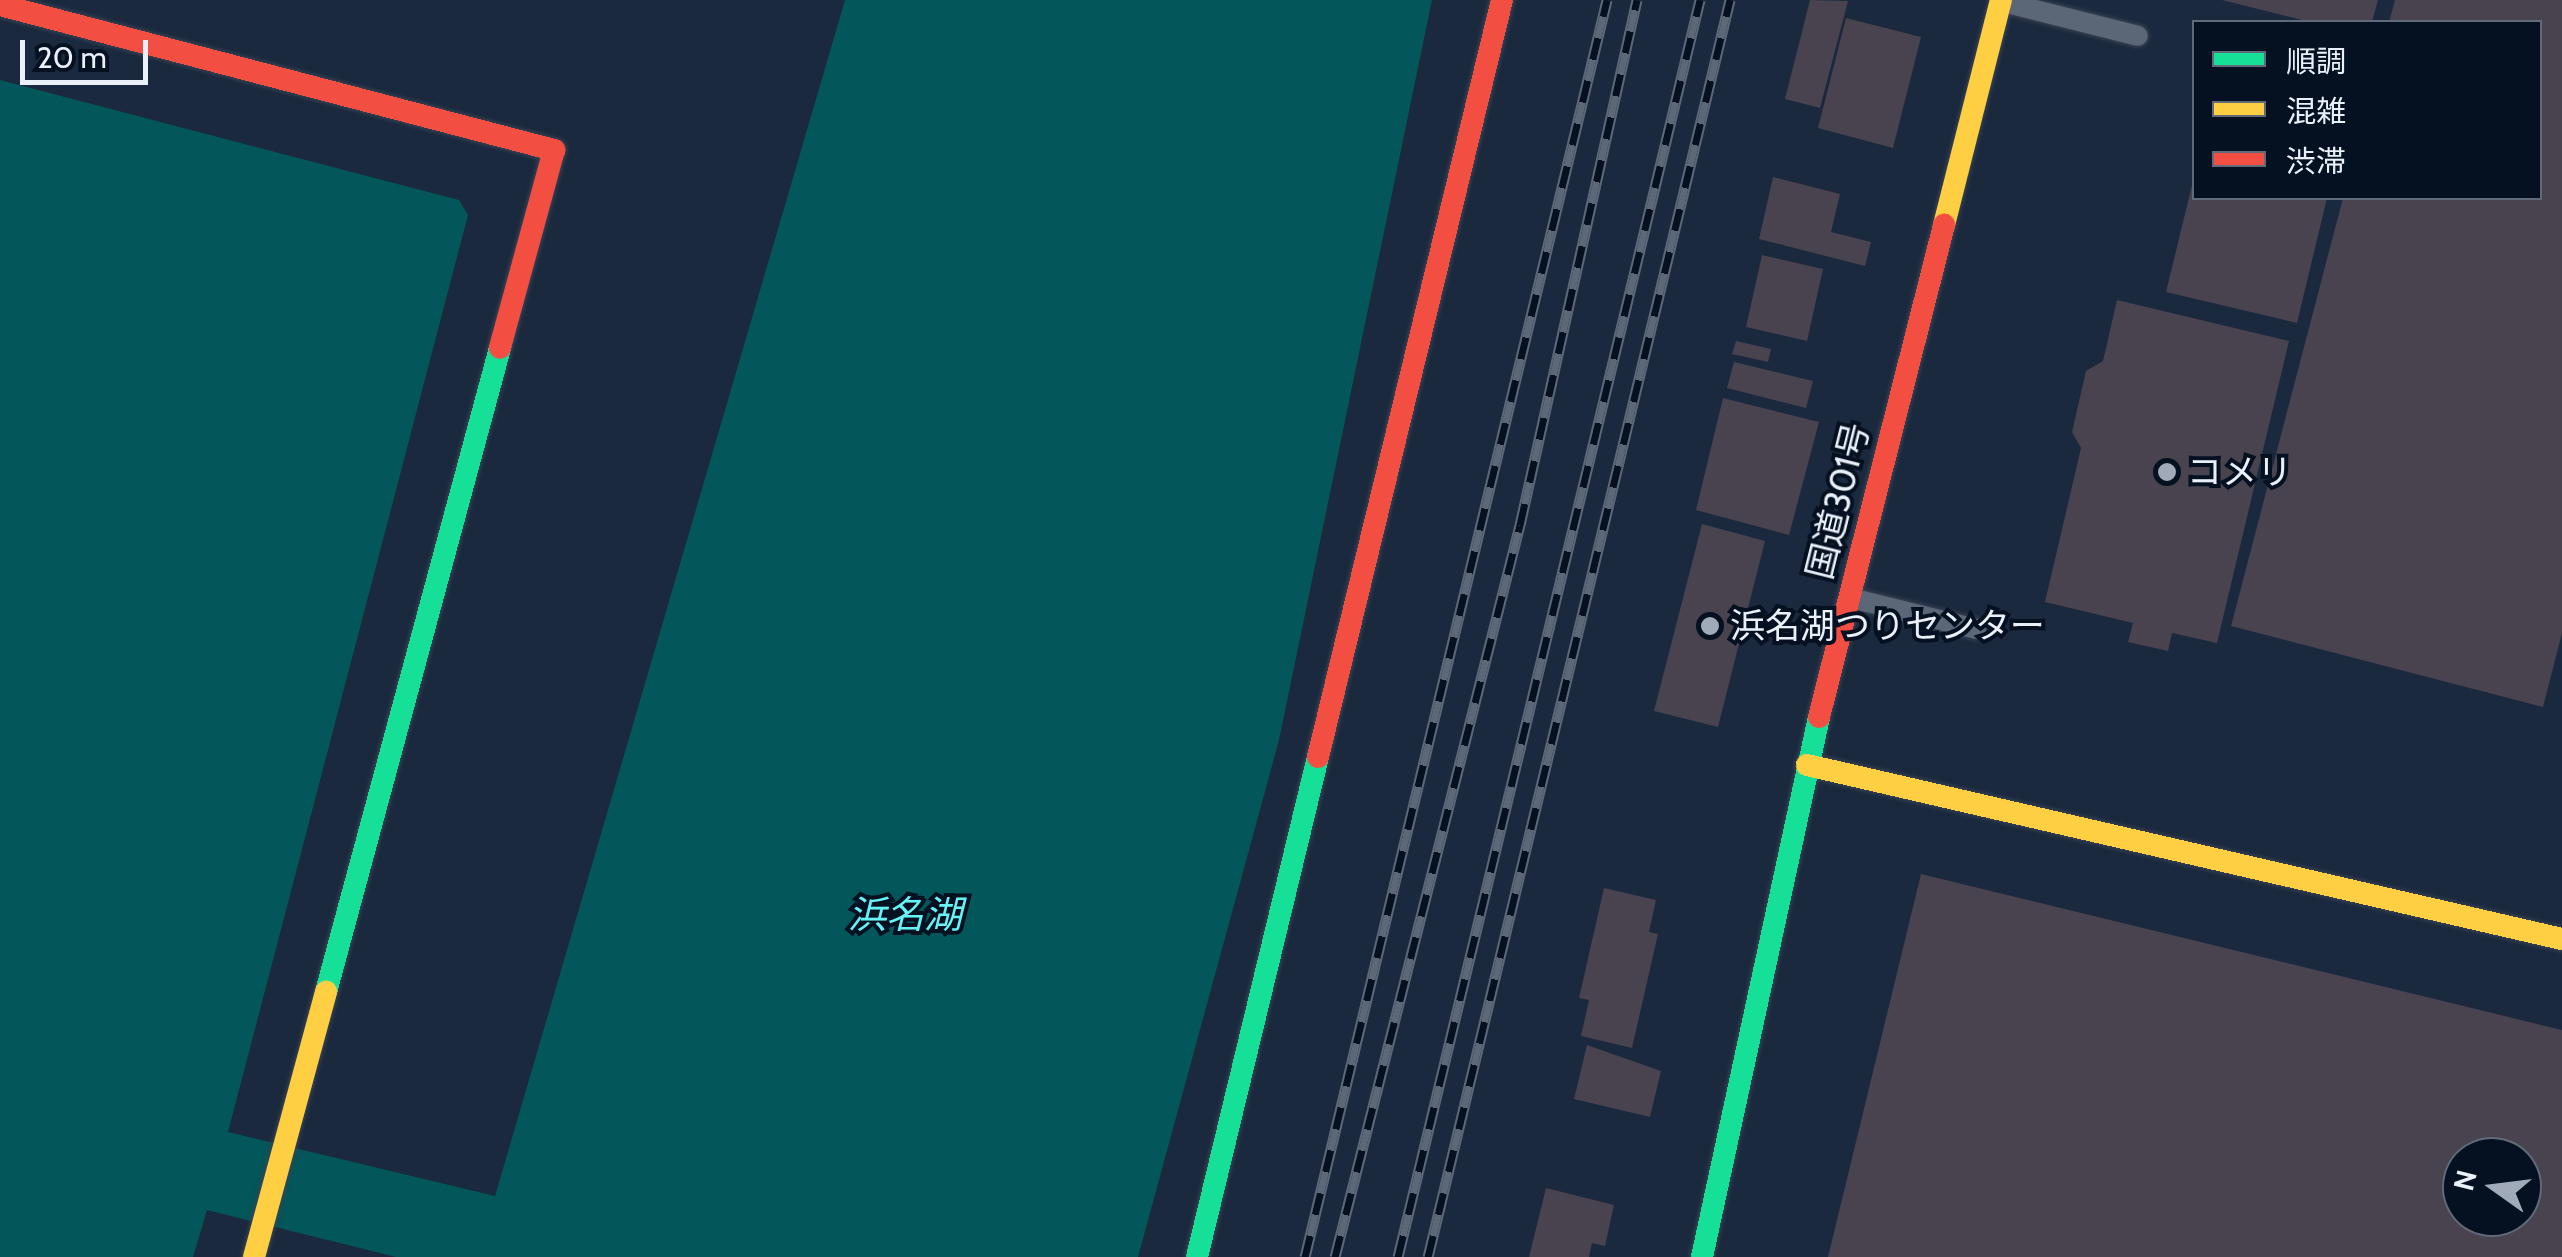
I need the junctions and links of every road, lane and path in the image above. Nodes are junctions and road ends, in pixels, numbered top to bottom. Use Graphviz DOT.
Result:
graph roads {
  1 [pos="1502,0"];
  2 [pos="2001,1"];
  3 [pos="0,5"];
  4 [pos="2138,36"];
  5 [pos="1850,598"];
  6 [pos="1976,629"];
  7 [pos="1807,765"];
  8 [pos="2562,938"];
  9 [pos="254,1257"];
  10 [pos="1197,1257"];
  11 [pos="1702,1257"];
  1 -- 10 [label="main road"];
  2 -- 4 [label="lane"];
  2 -- 5 [label="main road, 国道301号"];
  3 -- 9 [label="main road"];
  5 -- 6 [label="lane"];
  5 -- 7 [label="main road, 国道301号"];
  7 -- 8 [label="main road"];
  7 -- 11 [label="main road, 国道301号"];
}
